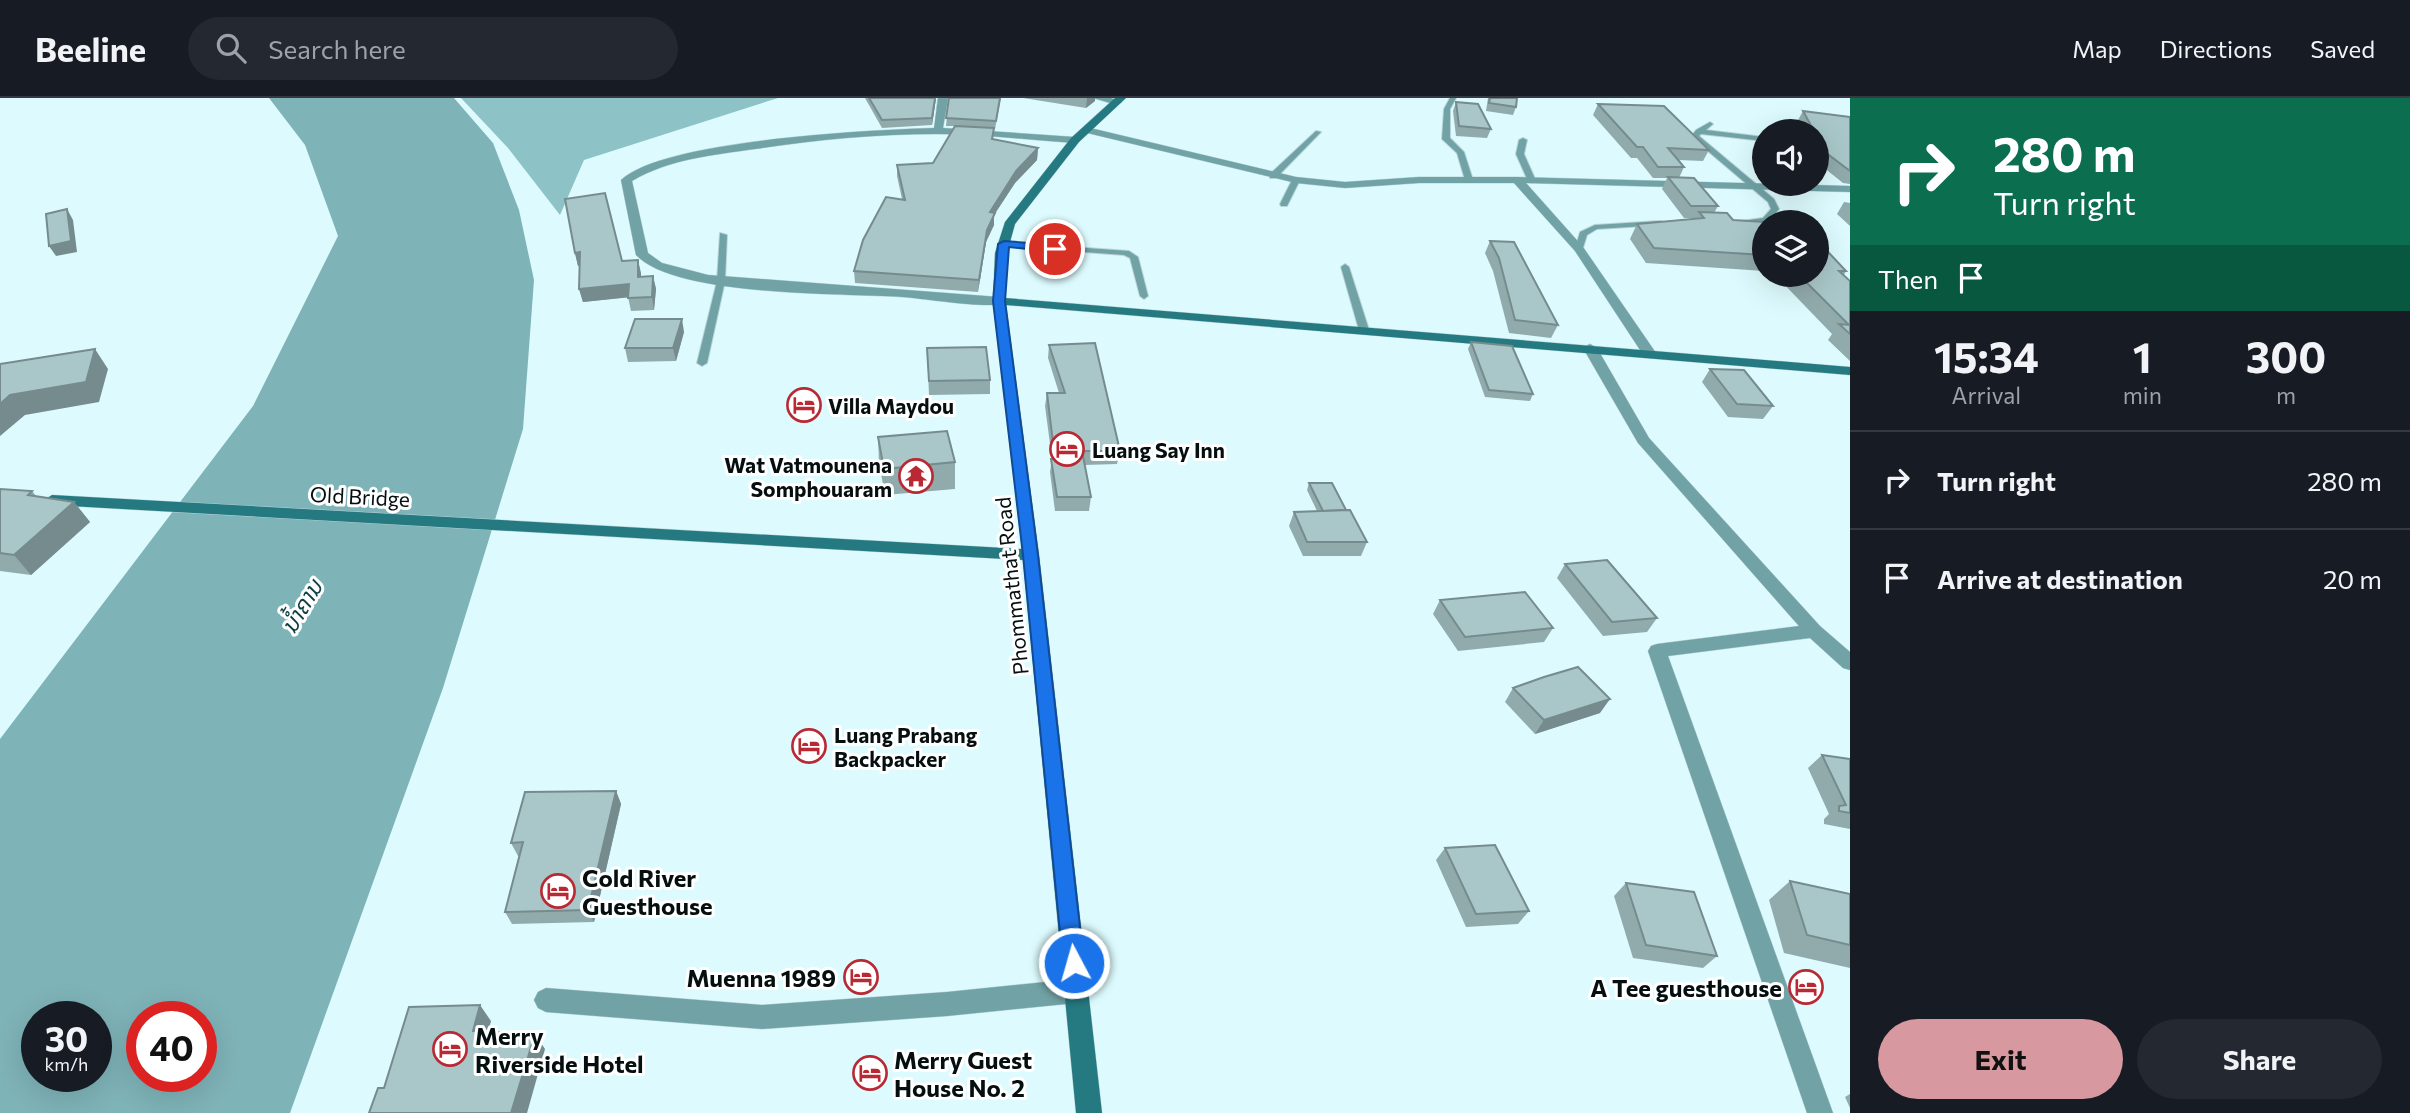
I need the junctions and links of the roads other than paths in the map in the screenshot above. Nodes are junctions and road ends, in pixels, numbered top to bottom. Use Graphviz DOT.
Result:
graph roads {
  1 [pos="943,98"];
  2 [pos="1098,98"];
  3 [pos="1453,98"];
  4 [pos="1119,100"];
  5 [pos="1710,124"];
  6 [pos="1086,130"];
  7 [pos="938,131"];
  8 [pos="1698,131"];
  9 [pos="1318,132"];
  10 [pos="1752,138"];
  11 [pos="1075,140"];
  12 [pos="1523,140"];
  13 [pos="1273,176"];
  14 [pos="1296,180"];
  15 [pos="1469,180"];
  16 [pos="1517,180"];
  17 [pos="1532,181"];
  18 [pos="1749,185"];
  19 [pos="1850,189"];
  20 [pos="1284,204"];
  21 [pos="1674,223"];
  22 [pos="1725,223"];
  23 [pos="723,235"];
  24 [pos="1004,244"];
  25 [pos="1578,249"];
  26 [pos="1345,267"];
  27 [pos="721,281"];
  28 [pos="1144,296"];
  29 [pos="999,301"];
  30 [pos="1364,330"];
  31 [pos="1590,348"];
  32 [pos="1649,353"];
  33 [pos="702,363"];
  34 [pos="1850,371"];
  35 [pos="41,500"];
  36 [pos="1031,555"];
  37 [pos="1814,631"];
  38 [pos="1850,663"];
  39 [pos="1076,990"];
  40 [pos="546,1000"];
  41 [pos="1089,1113"];
  42 [pos="1821,1113"];
  1 -- 7 [label="street"];
  2 -- 4 [label="street"];
  3 -- 15 [label="lane"];
  4 -- 6 [label="street, Phommathat Road"];
  5 -- 8 [label="lane"];
  6 -- 11 [label="street, Phommathat Road"];
  6 -- 13 [label="street"];
  7 -- 11 [label="street"];
  7 -- 27 [label="street"];
  8 -- 10 [label="lane"];
  8 -- 18 [label="lane"];
  9 -- 13 [label="lane"];
  11 -- 24 [label="street, Phommathat Road"];
  12 -- 17 [label="lane"];
  13 -- 14 [label="street"];
  14 -- 15 [label="street"];
  14 -- 20 [label="lane"];
  15 -- 16 [label="street"];
  16 -- 17 [label="street"];
  16 -- 25 [label="street"];
  17 -- 18 [label="street"];
  18 -- 19 [label="street"];
  18 -- 22 [label="lane"];
  21 -- 25 [label="lane"];
  23 -- 27 [label="lane"];
  24 -- 28 [label="lane"];
  24 -- 29 [label="street, Phommathat Road"];
  25 -- 32 [label="street"];
  26 -- 30 [label="lane"];
  27 -- 29 [label="street"];
  27 -- 33 [label="lane"];
  29 -- 30 [label="street"];
  29 -- 36 [label="street, Phommathat Road"];
  30 -- 31 [label="street"];
  31 -- 32 [label="street"];
  31 -- 37 [label="street"];
  32 -- 34 [label="street"];
  35 -- 36 [label="street, Old Bridge"];
  36 -- 39 [label="street, Phommathat Road"];
  37 -- 38 [label="street"];
  37 -- 42 [label="street"];
  39 -- 40 [label="street"];
  39 -- 41 [label="street, Phommathat Road"];
}
